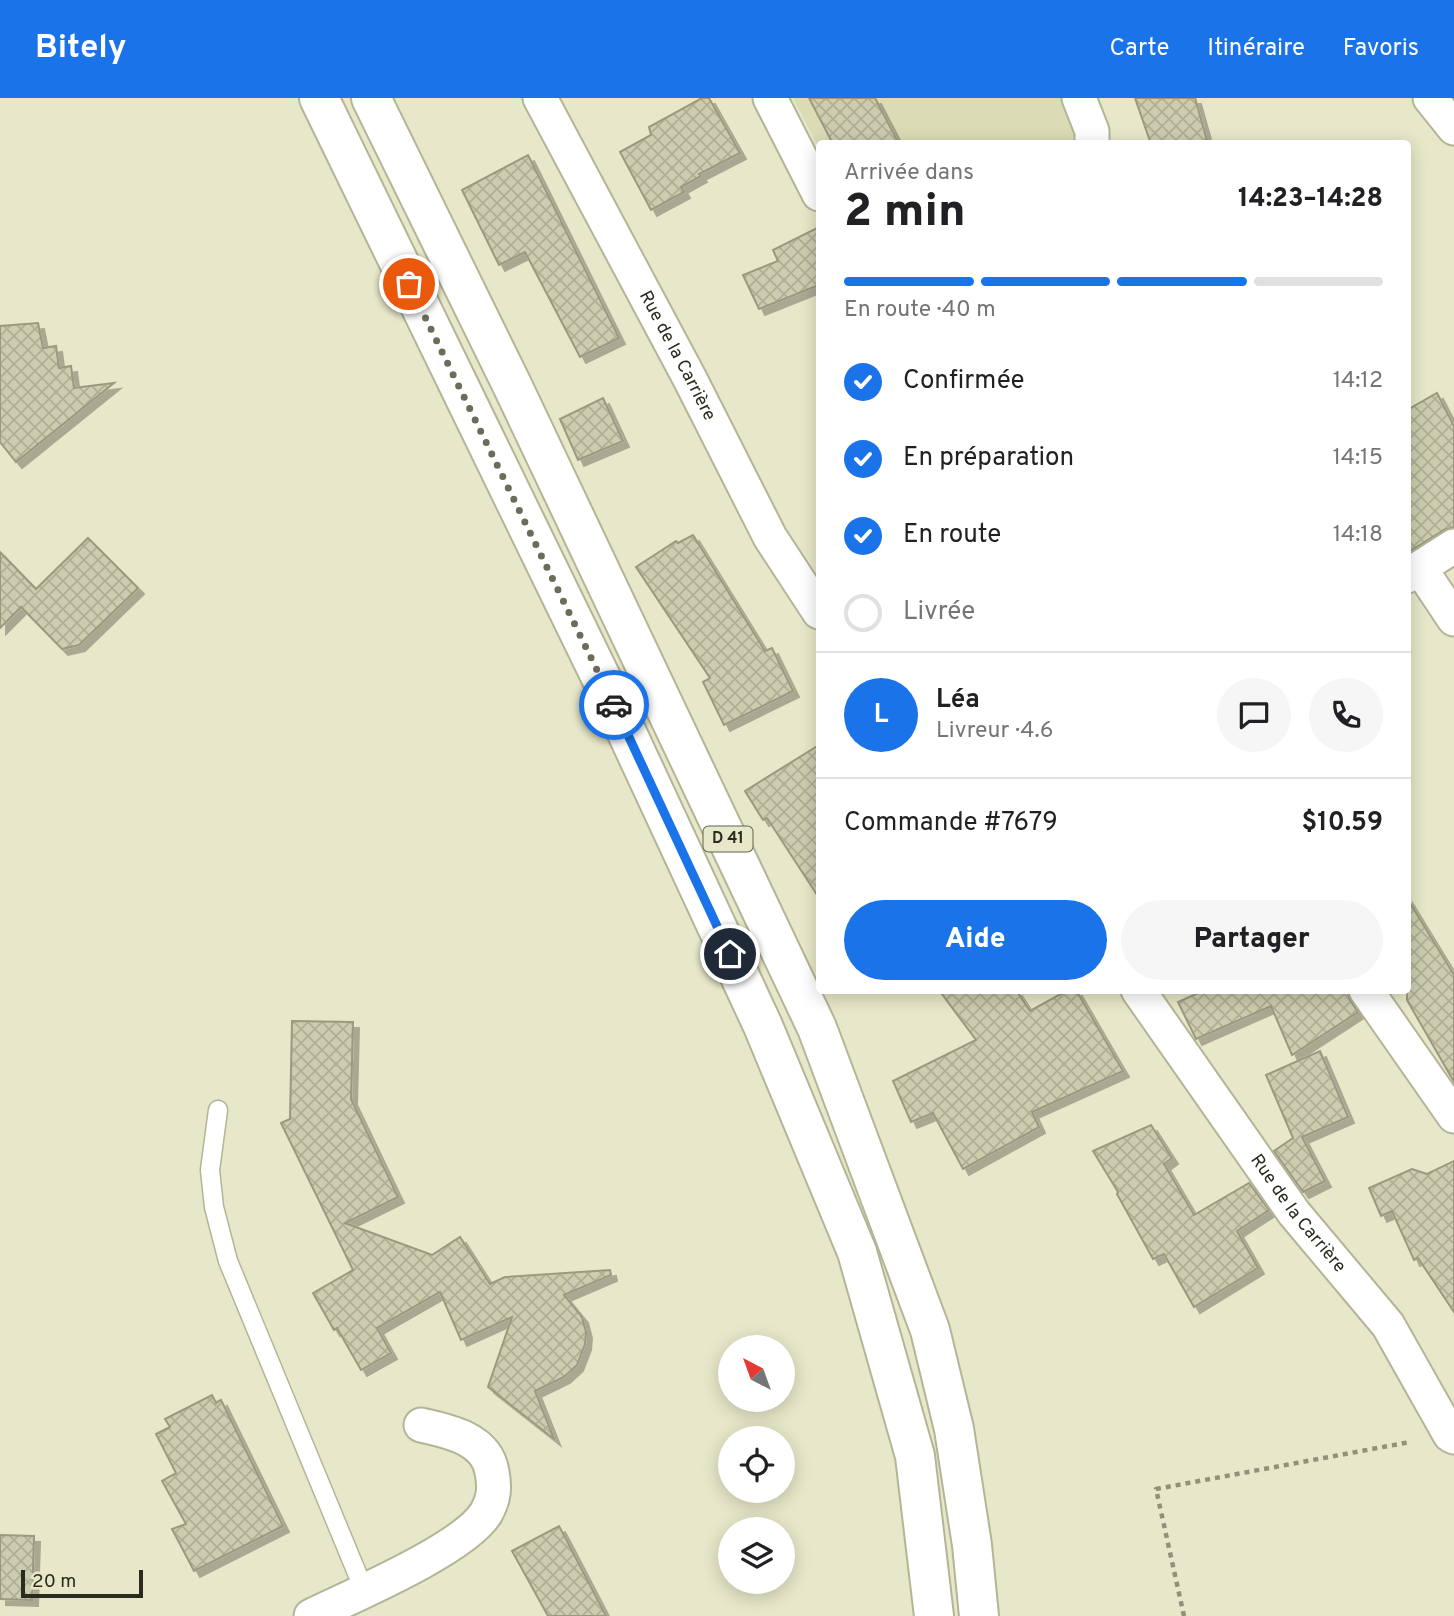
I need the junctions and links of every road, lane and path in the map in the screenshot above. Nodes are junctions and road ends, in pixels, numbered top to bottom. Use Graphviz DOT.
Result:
graph roads {
  1 [pos="319,98"];
  2 [pos="371,98"];
  3 [pos="540,98"];
  4 [pos="770,98"];
  5 [pos="1079,98"];
  6 [pos="1430,98"];
  7 [pos="1454,128"];
  8 [pos="1092,140"];
  9 [pos="816,188"];
  10 [pos="1454,546"];
  11 [pos="1413,572"];
  12 [pos="816,607"];
  13 [pos="1454,619"];
  14 [pos="1141,994"];
  15 [pos="1369,994"];
  16 [pos="218,1110"];
  17 [pos="1454,1116"];
  18 [pos="421,1425"];
  19 [pos="1452,1436"];
  20 [pos="364,1590"];
  21 [pos="311,1616"];
  22 [pos="934,1616"];
  23 [pos="979,1616"];
  24 [pos="1184,1616"];
  1 -- 22 [label="highway, D 41"];
  2 -- 23 [label="highway, D 41"];
  3 -- 12 [label="street, Rue de la Carrière"];
  4 -- 9 [label="street"];
  5 -- 8 [label="street"];
  6 -- 7 [label="street"];
  10 -- 11 [label="street"];
  11 -- 13 [label="street"];
  14 -- 19 [label="street, Rue de la Carrière"];
  15 -- 17 [label="street"];
  16 -- 20 [label="lane"];
  18 -- 20 [label="street"];
  19 -- 24 [label="path"];
  20 -- 21 [label="street"];
}
